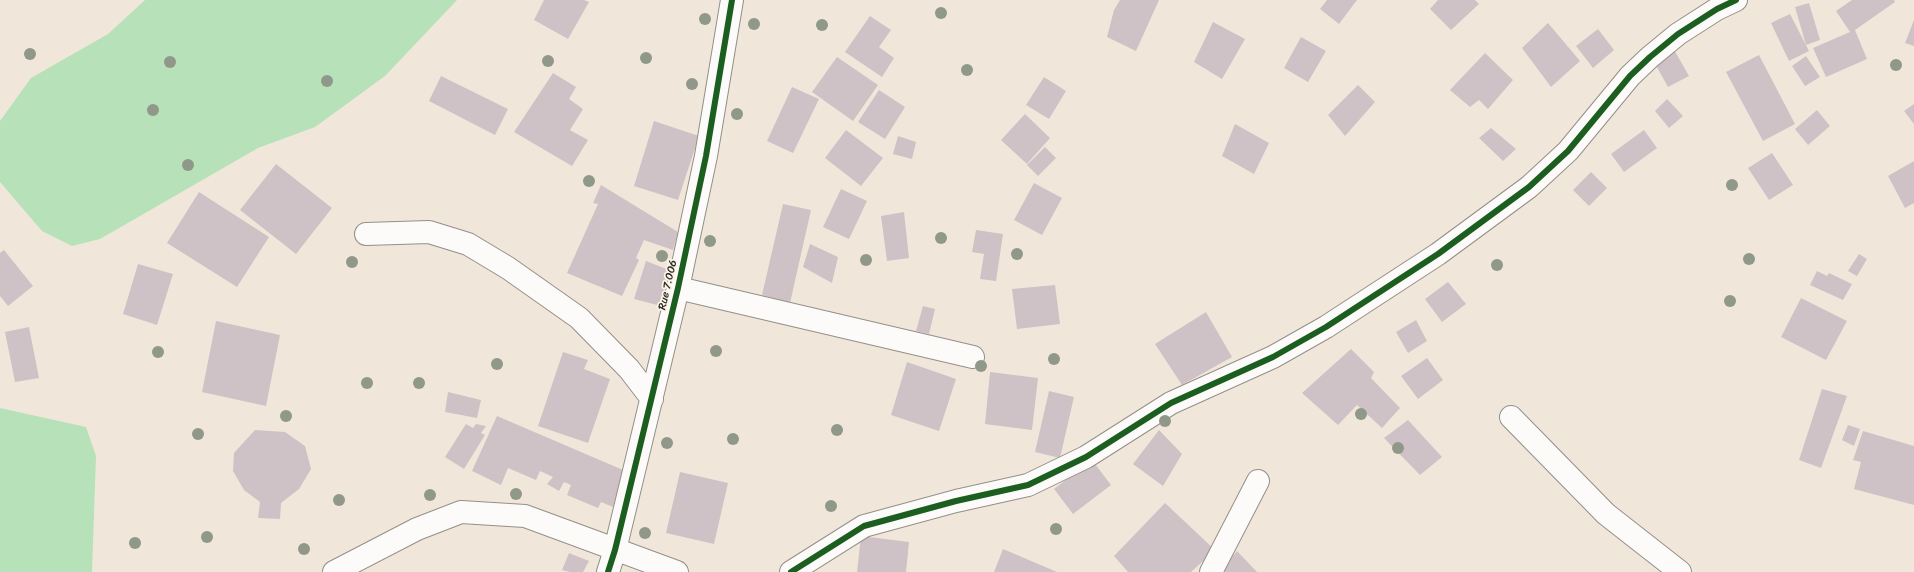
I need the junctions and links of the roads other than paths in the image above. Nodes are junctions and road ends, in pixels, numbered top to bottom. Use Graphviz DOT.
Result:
graph roads {
  1 [pos="732,0"];
  2 [pos="1736,0"];
  3 [pos="366,234"];
  4 [pos="678,288"];
  5 [pos="973,356"];
  6 [pos="652,399"];
  7 [pos="1511,416"];
  8 [pos="1258,481"];
  9 [pos="615,550"];
  10 [pos="334,572"];
  11 [pos="608,572"];
  12 [pos="677,572"];
  13 [pos="790,572"];
  14 [pos="1210,572"];
  15 [pos="1680,572"];
  1 -- 4 [label="street, Rue 7.006"];
  2 -- 13 [label="street"];
  3 -- 6 [label="street"];
  4 -- 5 [label="street"];
  4 -- 6 [label="street, Rue 7.006"];
  6 -- 9 [label="street, Rue 7.006"];
  7 -- 15 [label="street"];
  8 -- 14 [label="street"];
  9 -- 10 [label="street"];
  9 -- 11 [label="street, Rue 7.006"];
  9 -- 12 [label="street"];
}
